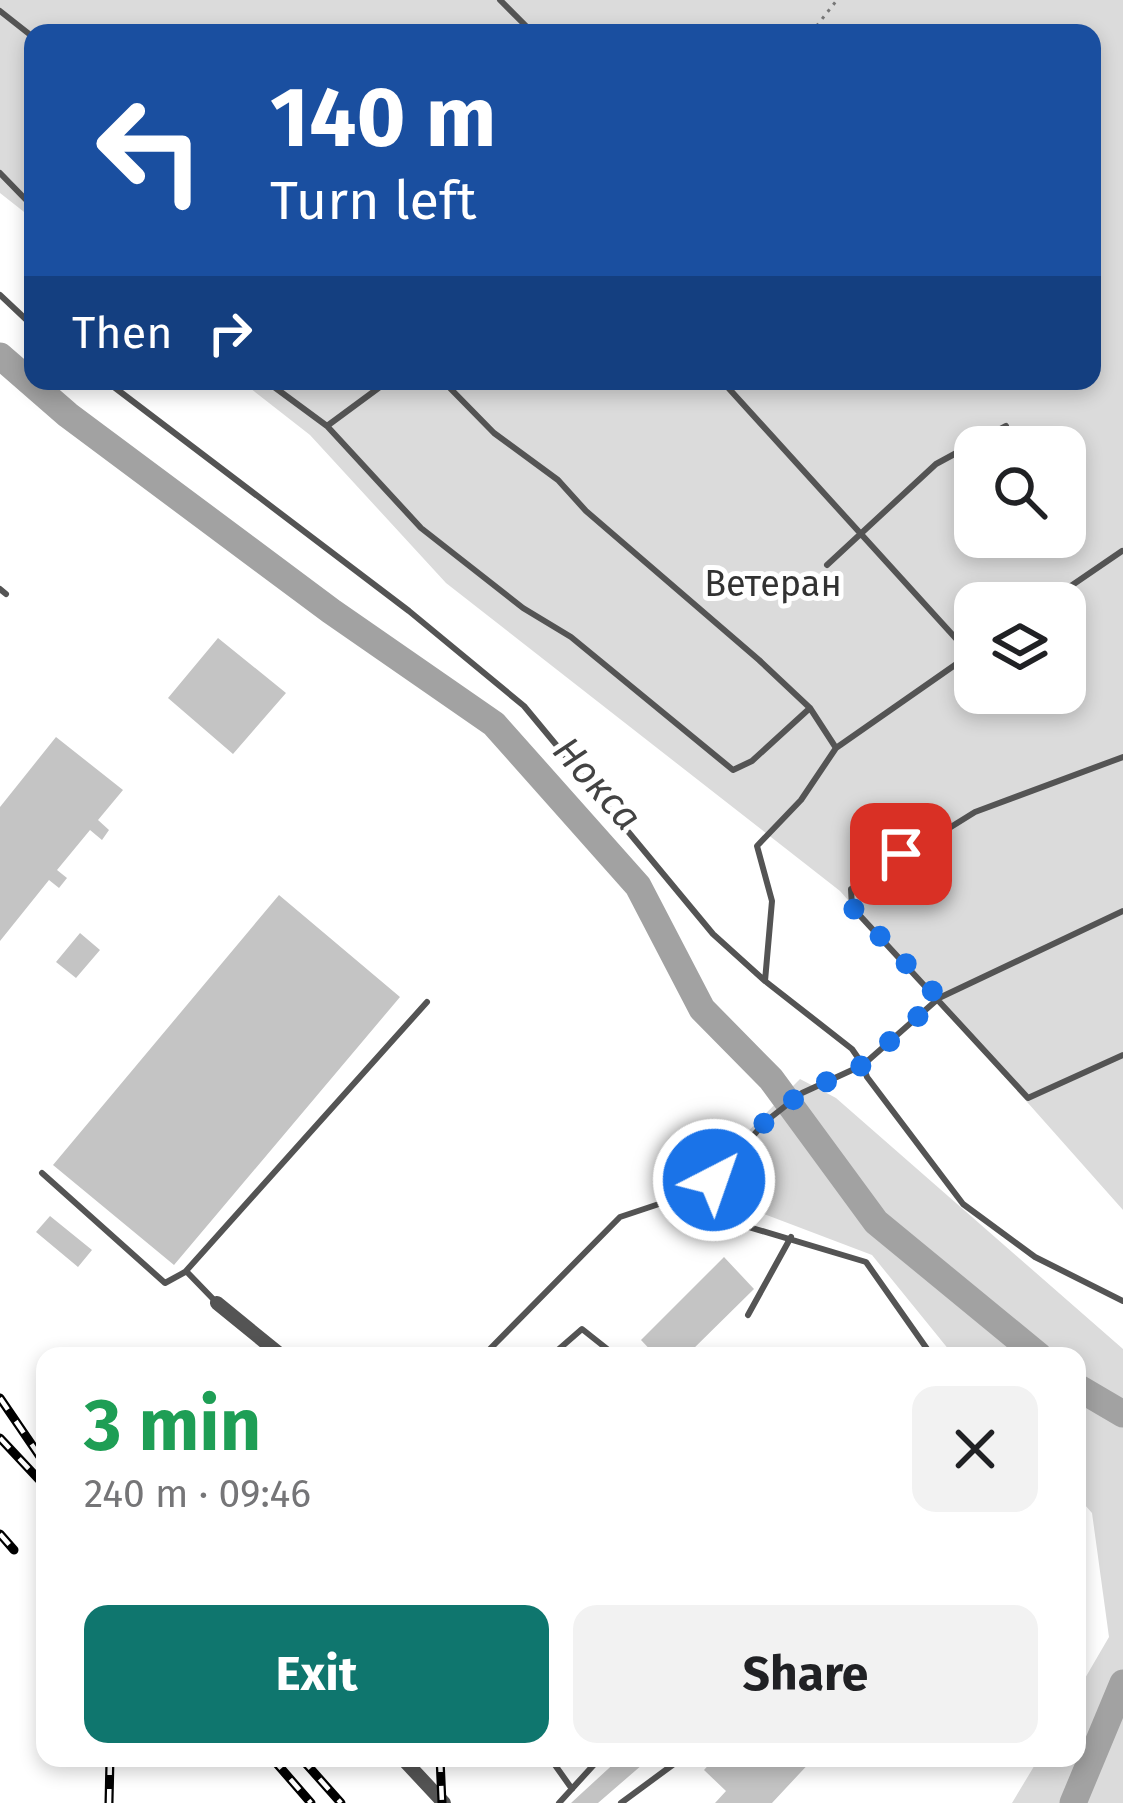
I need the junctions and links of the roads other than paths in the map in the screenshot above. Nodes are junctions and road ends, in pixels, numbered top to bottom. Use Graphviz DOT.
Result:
graph roads {
  1 [pos="500,0"];
  2 [pos="0,11"];
  3 [pos="524,24"];
  4 [pos="24,30"];
  5 [pos="0,173"];
  6 [pos="24,198"];
  7 [pos="0,296"];
  8 [pos="24,318"];
  9 [pos="118,390"];
  10 [pos="278,390"];
  11 [pos="376,390"];
  12 [pos="452,390"];
  13 [pos="730,390"];
  14 [pos="327,426"];
  15 [pos="954,454"];
  16 [pos="861,535"];
  17 [pos="1122,551"];
  18 [pos="827,565"];
  19 [pos="1077,582"];
  20 [pos="954,633"];
  21 [pos="954,666"];
  22 [pos="810,708"];
  23 [pos="836,748"];
  24 [pos="1123,757"];
  25 [pos="1123,911"];
  26 [pos="766,981"];
  27 [pos="939,998"];
  28 [pos="428,1002"];
  29 [pos="1123,1055"];
  30 [pos="863,1065"];
  31 [pos="42,1173"];
  32 [pos="691,1208"];
  33 [pos="791,1237"];
  34 [pos="186,1271"];
  35 [pos="1123,1301"];
  36 [pos="217,1303"];
  37 [pos="748,1315"];
  38 [pos="271,1347"];
  39 [pos="492,1347"];
  40 [pos="561,1347"];
  41 [pos="605,1347"];
  42 [pos="926,1347"];
  43 [pos="410,1767"];
  44 [pos="556,1767"];
  45 [pos="592,1767"];
  46 [pos="670,1767"];
  47 [pos="572,1790"];
  48 [pos="444,1803"];
  49 [pos="559,1803"];
  50 [pos="621,1803"];
  1 -- 3 [label="lane"];
  2 -- 4 [label="lane"];
  5 -- 6 [label="lane"];
  7 -- 8 [label="lane"];
  9 -- 26 [label="lane"];
  10 -- 14 [label="lane"];
  11 -- 14 [label="lane"];
  12 -- 22 [label="lane"];
  13 -- 16 [label="lane"];
  14 -- 22 [label="lane"];
  15 -- 16 [label="lane"];
  16 -- 18 [label="lane"];
  16 -- 20 [label="lane"];
  17 -- 19 [label="lane"];
  21 -- 23 [label="lane"];
  22 -- 23 [label="lane"];
  23 -- 26 [label="lane"];
  24 -- 27 [label="lane"];
  25 -- 27 [label="lane"];
  26 -- 30 [label="lane"];
  27 -- 29 [label="lane"];
  27 -- 30 [label="lane"];
  28 -- 34 [label="lane"];
  30 -- 32 [label="lane"];
  30 -- 35 [label="lane"];
  31 -- 34 [label="lane"];
  32 -- 33 [label="lane"];
  32 -- 39 [label="lane"];
  33 -- 37 [label="lane"];
  33 -- 42 [label="lane"];
  34 -- 36 [label="lane"];
  36 -- 38 [label="street"];
  40 -- 41 [label="lane"];
  43 -- 48 [label="street"];
  44 -- 47 [label="lane"];
  45 -- 47 [label="lane"];
  46 -- 50 [label="lane"];
  47 -- 49 [label="lane"];
}
